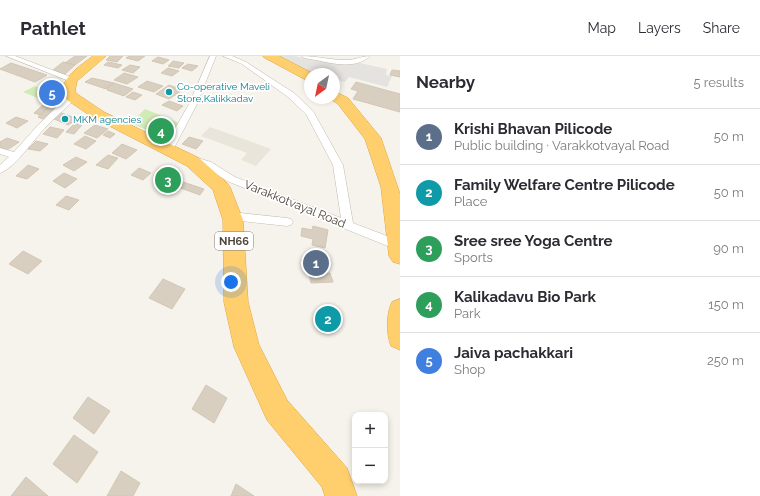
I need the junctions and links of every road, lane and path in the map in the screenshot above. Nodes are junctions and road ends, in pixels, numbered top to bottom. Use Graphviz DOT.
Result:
graph roads {
  1 [pos="9,56"];
  2 [pos="100,56"];
  3 [pos="213,56"];
  4 [pos="226,56"];
  5 [pos="269,56"];
  6 [pos="305,56"];
  7 [pos="367,56"];
  8 [pos="304,74"];
  9 [pos="72,88"];
  10 [pos="340,99"];
  11 [pos="168,150"];
  12 [pos="0,151"];
  13 [pos="16,156"];
  14 [pos="192,162"];
  15 [pos="0,170"];
  16 [pos="233,220"];
  17 [pos="287,222"];
  18 [pos="348,225"];
  19 [pos="399,249"];
  20 [pos="400,309"];
  21 [pos="400,338"];
  22 [pos="341,496"];
  1 -- 9 [label="street"];
  2 -- 9 [label="highway"];
  3 -- 11 [label="street"];
  4 -- 18 [label="street"];
  5 -- 8 [label="highway"];
  6 -- 7 [label="street"];
  9 -- 11 [label="highway, NH66"];
  9 -- 13 [label="street"];
  10 -- 19 [label="highway"];
  11 -- 14 [label="highway, NH66"];
  12 -- 13 [label="street"];
  13 -- 15 [label="street"];
  14 -- 16 [label="highway, NH66"];
  14 -- 18 [label="street, Varakkotvayal Road"];
  16 -- 17 [label="street"];
  16 -- 22 [label="highway, NH66"];
  18 -- 19 [label="street, Varakkotvayal Road"];
  20 -- 21 [label="highway"];
}
